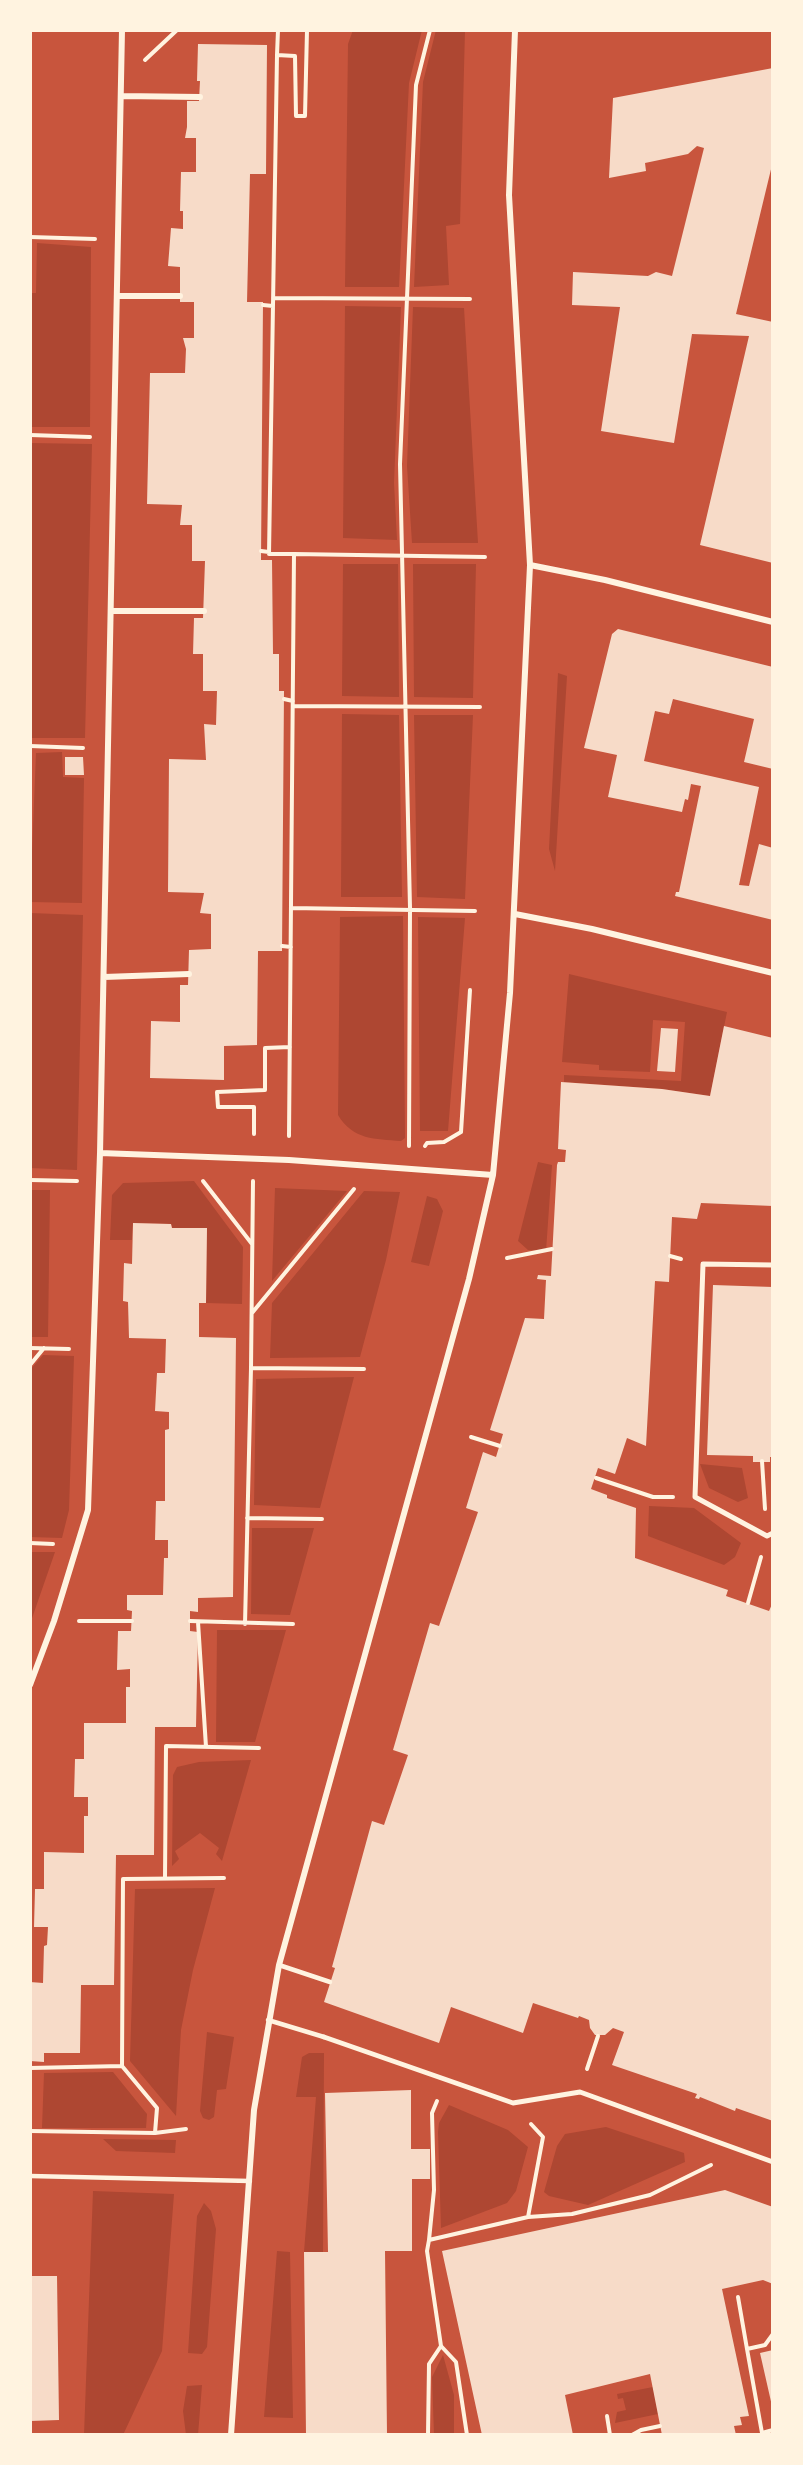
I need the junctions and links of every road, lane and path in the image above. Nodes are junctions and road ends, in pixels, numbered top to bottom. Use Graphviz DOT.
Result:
graph roads {
  1 [pos="123,30"];
  2 [pos="177,30"];
  3 [pos="278,30"];
  4 [pos="307,30"];
  5 [pos="430,30"];
  6 [pos="515,30"];
  7 [pos="277,55"];
  8 [pos="121,83"];
  9 [pos="121,96"];
  10 [pos="200,97"];
  11 [pos="30,237"];
  12 [pos="118,239"];
  13 [pos="117,296"];
  14 [pos="180,296"];
  15 [pos="273,298"];
  16 [pos="407,298"];
  17 [pos="470,299"];
  18 [pos="263,306"];
  19 [pos="273,306"];
  20 [pos="30,435"];
  21 [pos="115,437"];
  22 [pos="261,550"];
  23 [pos="269,552"];
  24 [pos="294,554"];
  25 [pos="402,555"];
  26 [pos="485,557"];
  27 [pos="530,565"];
  28 [pos="111,611"];
  29 [pos="204,612"];
  30 [pos="773,622"];
  31 [pos="284,699"];
  32 [pos="293,700"];
  33 [pos="293,706"];
  34 [pos="405,707"];
  35 [pos="480,707"];
  36 [pos="30,746"];
  37 [pos="108,748"];
  38 [pos="291,908"];
  39 [pos="410,909"];
  40 [pos="475,911"];
  41 [pos="515,914"];
  42 [pos="282,946"];
  43 [pos="291,947"];
  44 [pos="773,972"];
  45 [pos="189,974"];
  46 [pos="104,977"];
  47 [pos="470,990"];
  48 [pos="290,1047"];
  49 [pos="254,1107"];
  50 [pos="100,1153"];
  51 [pos="185,1156"];
  52 [pos="289,1160"];
  53 [pos="373,1166"];
  54 [pos="409,1169"];
  55 [pos="493,1175"];
  56 [pos="30,1180"];
  57 [pos="99,1182"];
  58 [pos="253,1187"];
  59 [pos="252,1245"];
  60 [pos="552,1249"];
  61 [pos="507,1258"];
  62 [pos="773,1265"];
  63 [pos="252,1313"];
  64 [pos="30,1348"];
  65 [pos="44,1348"];
  66 [pos="94,1350"];
  67 [pos="30,1365"];
  68 [pos="251,1368"];
  69 [pos="364,1369"];
  70 [pos="471,1437"];
  71 [pos="500,1446"];
  72 [pos="762,1461"];
  73 [pos="596,1478"];
  74 [pos="695,1497"];
  75 [pos="247,1518"];
  76 [pos="322,1519"];
  77 [pos="770,1535"];
  78 [pos="748,1603"];
  79 [pos="132,1621"];
  80 [pos="190,1621"];
  81 [pos="54,1622"];
  82 [pos="198,1622"];
  83 [pos="245,1624"];
  84 [pos="293,1624"];
  85 [pos="30,1685"];
  86 [pos="206,1747"];
  87 [pos="259,1748"];
  88 [pos="165,1878"];
  89 [pos="224,1878"];
  90 [pos="279,1965"];
  91 [pos="330,1982"];
  92 [pos="268,2020"];
  93 [pos="598,2036"];
  94 [pos="324,2037"];
  95 [pos="122,2066"];
  96 [pos="30,2068"];
  97 [pos="444,2080"];
  98 [pos="580,2092"];
  99 [pos="513,2103"];
  100 [pos="186,2129"];
  101 [pos="30,2131"];
  102 [pos="155,2133"];
  103 [pos="741,2149"];
  104 [pos="773,2162"];
  105 [pos="30,2176"];
  106 [pos="250,2181"];
  107 [pos="528,2217"];
  108 [pos="429,2240"];
  109 [pos="738,2298"];
  110 [pos="773,2334"];
  111 [pos="773,2344"];
  112 [pos="765,2345"];
  113 [pos="441,2346"];
  114 [pos="747,2349"];
  115 [pos="607,2416"];
  116 [pos="660,2426"];
  117 [pos="773,2430"];
  118 [pos="231,2435"];
  119 [pos="428,2435"];
  120 [pos="467,2435"];
  121 [pos="610,2435"];
  122 [pos="632,2435"];
  1 -- 8 [label="street"];
  2 -- 8 [label="path"];
  3 -- 7 [label="path"];
  4 -- 7 [label="path"];
  5 -- 16 [label="path"];
  6 -- 27 [label="street"];
  7 -- 15 [label="path"];
  8 -- 9 [label="street"];
  9 -- 10 [label="street"];
  9 -- 12 [label="street"];
  11 -- 12 [label="path"];
  12 -- 13 [label="street"];
  13 -- 14 [label="street"];
  13 -- 21 [label="street"];
  15 -- 16 [label="path"];
  15 -- 19 [label="path"];
  16 -- 17 [label="path"];
  16 -- 25 [label="path"];
  18 -- 19 [label="path"];
  19 -- 23 [label="path"];
  20 -- 21 [label="path"];
  21 -- 28 [label="street"];
  22 -- 23 [label="path"];
  23 -- 24 [label="path"];
  24 -- 25 [label="path"];
  24 -- 32 [label="path"];
  25 -- 26 [label="path"];
  25 -- 34 [label="path"];
  27 -- 30 [label="street"];
  27 -- 41 [label="street"];
  28 -- 29 [label="street"];
  28 -- 37 [label="street"];
  31 -- 32 [label="path"];
  32 -- 33 [label="path"];
  33 -- 34 [label="path"];
  33 -- 38 [label="path"];
  34 -- 35 [label="path"];
  34 -- 39 [label="path"];
  36 -- 37 [label="path"];
  37 -- 46 [label="street"];
  38 -- 39 [label="path"];
  38 -- 43 [label="path"];
  39 -- 40 [label="path"];
  39 -- 54 [label="path"];
  41 -- 44 [label="street"];
  41 -- 55 [label="street"];
  42 -- 43 [label="path"];
  43 -- 48 [label="path"];
  45 -- 46 [label="street"];
  46 -- 50 [label="street"];
  47 -- 54 [label="path"];
  48 -- 49 [label="path"];
  48 -- 52 [label="path"];
  50 -- 51 [label="street"];
  50 -- 57 [label="street"];
  51 -- 52 [label="street"];
  51 -- 59 [label="path"];
  52 -- 53 [label="street"];
  53 -- 54 [label="street"];
  53 -- 63 [label="path"];
  54 -- 55 [label="street"];
  55 -- 90 [label="street"];
  56 -- 57 [label="path"];
  57 -- 66 [label="street"];
  58 -- 59 [label="path"];
  59 -- 63 [label="path"];
  60 -- 61 [label="path"];
  62 -- 74 [label="street"];
  63 -- 68 [label="path"];
  64 -- 65 [label="path"];
  65 -- 66 [label="path"];
  65 -- 67 [label="path"];
  66 -- 81 [label="street"];
  68 -- 69 [label="path"];
  68 -- 75 [label="path"];
  70 -- 71 [label="path"];
  72 -- 77 [label="path"];
  73 -- 74 [label="path"];
  74 -- 77 [label="street"];
  75 -- 76 [label="path"];
  75 -- 83 [label="path"];
  77 -- 78 [label="path"];
  79 -- 81 [label="path"];
  80 -- 82 [label="path"];
  81 -- 85 [label="street"];
  82 -- 83 [label="path"];
  82 -- 86 [label="path"];
  83 -- 84 [label="path"];
  86 -- 87 [label="path"];
  86 -- 88 [label="path"];
  88 -- 89 [label="path"];
  88 -- 95 [label="path"];
  90 -- 91 [label="lane"];
  90 -- 92 [label="street"];
  92 -- 94 [label="lane"];
  92 -- 106 [label="street"];
  93 -- 98 [label="path"];
  94 -- 97 [label="street"];
  95 -- 96 [label="path"];
  95 -- 102 [label="path"];
  97 -- 99 [label="street"];
  97 -- 108 [label="path"];
  98 -- 99 [label="street"];
  98 -- 103 [label="street"];
  99 -- 107 [label="path"];
  100 -- 102 [label="path"];
  101 -- 102 [label="path"];
  103 -- 104 [label="street"];
  103 -- 107 [label="path"];
  105 -- 106 [label="lane"];
  106 -- 118 [label="street"];
  107 -- 108 [label="path"];
  108 -- 113 [label="path"];
  109 -- 114 [label="path"];
  110 -- 112 [label="path"];
  111 -- 112 [label="path"];
  112 -- 114 [label="path"];
  113 -- 119 [label="path"];
  113 -- 120 [label="path"];
  114 -- 117 [label="path"];
  115 -- 121 [label="path"];
  116 -- 122 [label="path"];
}
